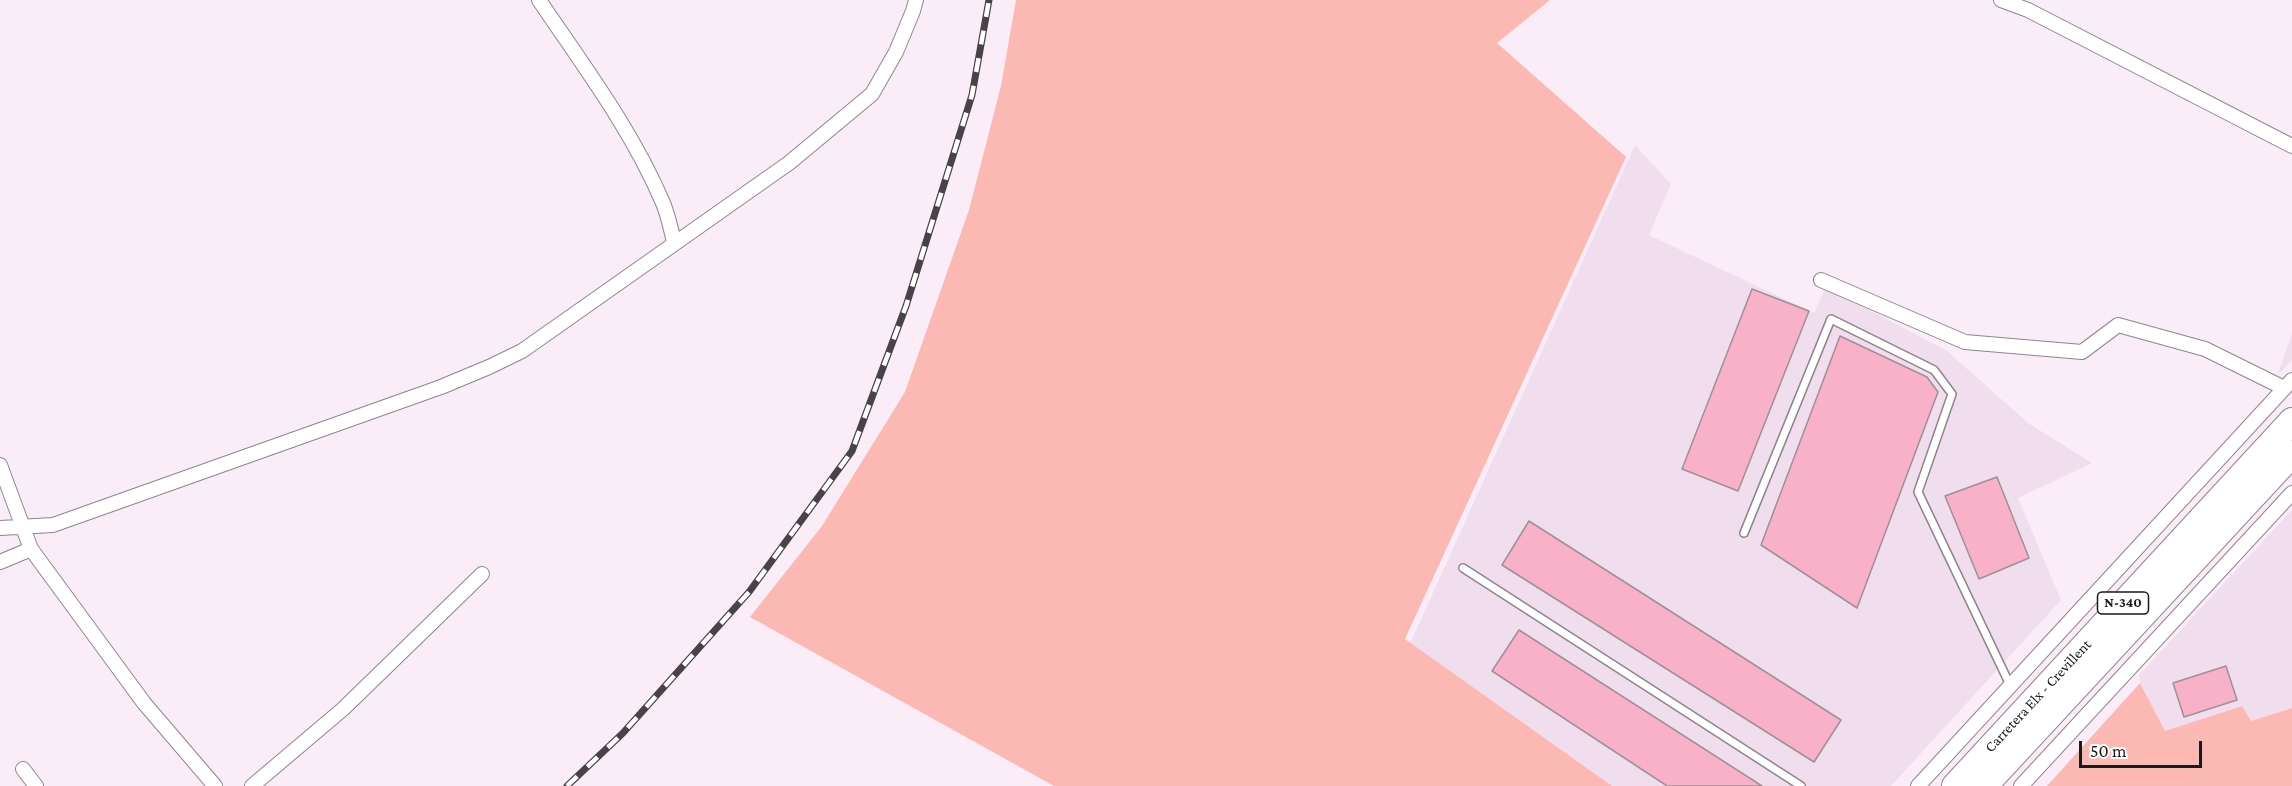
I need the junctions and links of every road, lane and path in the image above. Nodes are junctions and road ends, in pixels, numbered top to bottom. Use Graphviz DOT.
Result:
graph roads {
  1 [pos="539,0"];
  2 [pos="916,0"];
  3 [pos="2001,0"];
  4 [pos="2292,146"];
  5 [pos="674,242"];
  6 [pos="1821,280"];
  7 [pos="2288,384"];
  8 [pos="2292,421"];
  9 [pos="2292,454"];
  10 [pos="0,465"];
  11 [pos="2292,493"];
  12 [pos="22,526"];
  13 [pos="0,528"];
  14 [pos="1743,533"];
  15 [pos="32,549"];
  16 [pos="0,562"];
  17 [pos="1463,568"];
  18 [pos="482,574"];
  19 [pos="2010,685"];
  20 [pos="23,769"];
  21 [pos="36,786"];
  22 [pos="215,786"];
  23 [pos="252,786"];
  24 [pos="1801,786"];
  25 [pos="1918,786"];
  26 [pos="1955,786"];
  27 [pos="1984,786"];
  28 [pos="2021,786"];
  1 -- 5 [label="street"];
  2 -- 5 [label="street"];
  3 -- 4 [label="street"];
  5 -- 12 [label="street"];
  6 -- 7 [label="street"];
  7 -- 19 [label="street"];
  8 -- 26 [label="highway, Carretera Elx - Crevillent / N-340"];
  9 -- 27 [label="highway, Carretera Elx - Crevillent / N-340"];
  10 -- 12 [label="street"];
  11 -- 28 [label="street"];
  12 -- 13 [label="street"];
  12 -- 15 [label="street"];
  14 -- 19 [label="lane"];
  15 -- 16 [label="street"];
  15 -- 22 [label="street"];
  17 -- 24 [label="lane"];
  18 -- 23 [label="street"];
  19 -- 25 [label="street"];
  20 -- 21 [label="street"];
}
